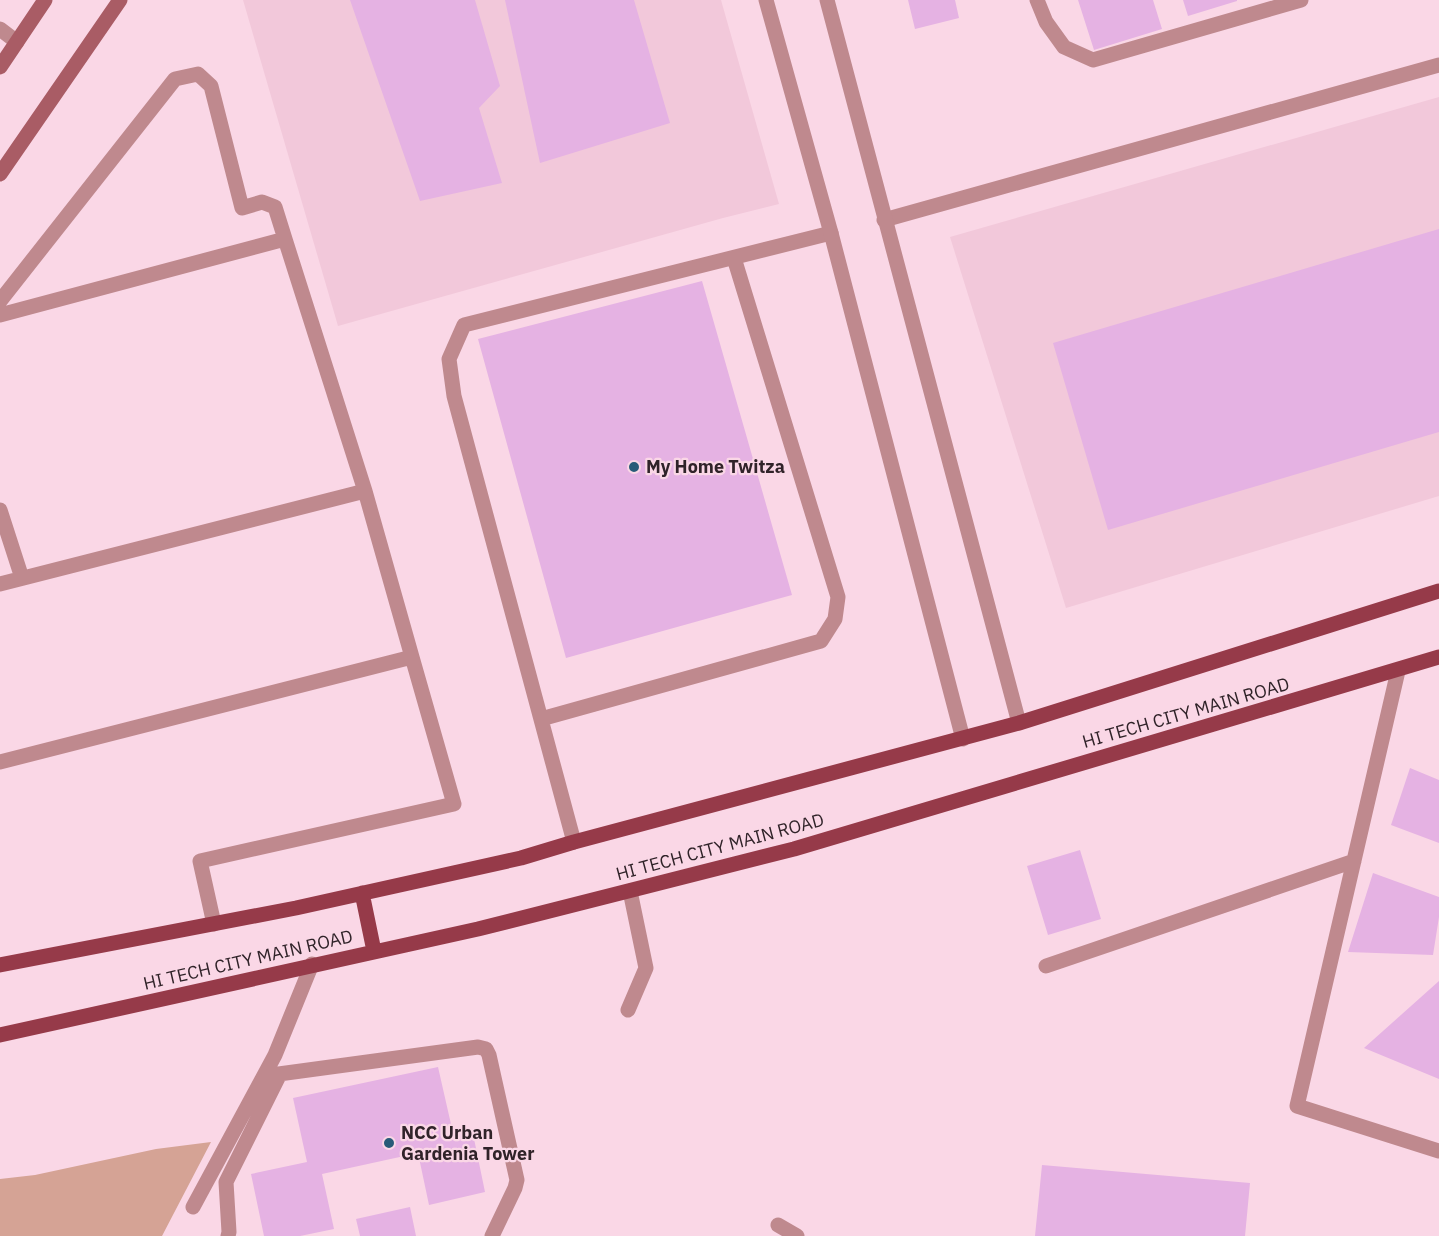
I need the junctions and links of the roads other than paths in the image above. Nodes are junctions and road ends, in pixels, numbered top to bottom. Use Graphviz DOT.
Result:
graph roads {
  1 [pos="45,0"];
  2 [pos="120,0"];
  3 [pos="766,0"];
  4 [pos="827,0"];
  5 [pos="1037,0"];
  6 [pos="1301,0"];
  7 [pos="0,29"];
  8 [pos="17,42"];
  9 [pos="1439,65"];
  10 [pos="0,67"];
  11 [pos="0,174"];
  12 [pos="884,220"];
  13 [pos="831,233"];
  14 [pos="285,239"];
  15 [pos="734,258"];
  16 [pos="0,302"];
  17 [pos="0,315"];
  18 [pos="366,491"];
  19 [pos="0,510"];
  20 [pos="22,578"];
  21 [pos="0,584"];
  22 [pos="1439,591"];
  23 [pos="412,657"];
  24 [pos="1439,657"];
  25 [pos="1398,671"];
  26 [pos="541,718"];
  27 [pos="1019,723"];
  28 [pos="963,739"];
  29 [pos="0,762"];
  30 [pos="574,842"];
  31 [pos="1354,861"];
  32 [pos="630,891"];
  33 [pos="362,893"];
  34 [pos="214,924"];
  35 [pos="374,951"];
  36 [pos="312,964"];
  37 [pos="0,965"];
  38 [pos="1046,966"];
  39 [pos="628,1010"];
  40 [pos="0,1035"];
  41 [pos="280,1074"];
  42 [pos="264,1076"];
  43 [pos="1439,1150"];
  44 [pos="193,1207"];
  45 [pos="778,1225"];
  46 [pos="228,1236"];
  47 [pos="492,1236"];
  48 [pos="797,1236"];
  1 -- 8 [label="main road"];
  2 -- 11 [label="main road"];
  3 -- 13 [label="street"];
  4 -- 12 [label="street"];
  5 -- 6 [label="street"];
  7 -- 8 [label="street"];
  8 -- 10 [label="main road"];
  9 -- 12 [label="street"];
  12 -- 27 [label="street"];
  13 -- 15 [label="street"];
  13 -- 28 [label="street"];
  14 -- 16 [label="street"];
  14 -- 17 [label="street"];
  14 -- 18 [label="street"];
  15 -- 26 [label="street"];
  15 -- 26 [label="street"];
  18 -- 20 [label="street"];
  18 -- 23 [label="street"];
  19 -- 20 [label="street"];
  20 -- 21 [label="street"];
  22 -- 27 [label="main road, HI TECH CITY MAIN ROAD"];
  23 -- 29 [label="street"];
  23 -- 34 [label="street"];
  24 -- 25 [label="main road, HI TECH CITY MAIN ROAD"];
  25 -- 31 [label="street"];
  25 -- 32 [label="main road, HI TECH CITY MAIN ROAD"];
  26 -- 30 [label="street"];
  27 -- 28 [label="main road, HI TECH CITY MAIN ROAD"];
  28 -- 30 [label="main road, HI TECH CITY MAIN ROAD"];
  30 -- 33 [label="main road, HI TECH CITY MAIN ROAD"];
  31 -- 38 [label="street"];
  31 -- 43 [label="street"];
  32 -- 35 [label="main road, HI TECH CITY MAIN ROAD"];
  32 -- 39 [label="street"];
  33 -- 34 [label="main road, HI TECH CITY MAIN ROAD"];
  33 -- 35 [label="main road"];
  34 -- 37 [label="main road, HI TECH CITY MAIN ROAD"];
  35 -- 36 [label="main road, HI TECH CITY MAIN ROAD"];
  36 -- 40 [label="main road, HI TECH CITY MAIN ROAD"];
  36 -- 42 [label="street"];
  41 -- 42 [label="street"];
  41 -- 46 [label="street"];
  41 -- 47 [label="street"];
  42 -- 44 [label="street"];
  45 -- 48 [label="street"];
}
